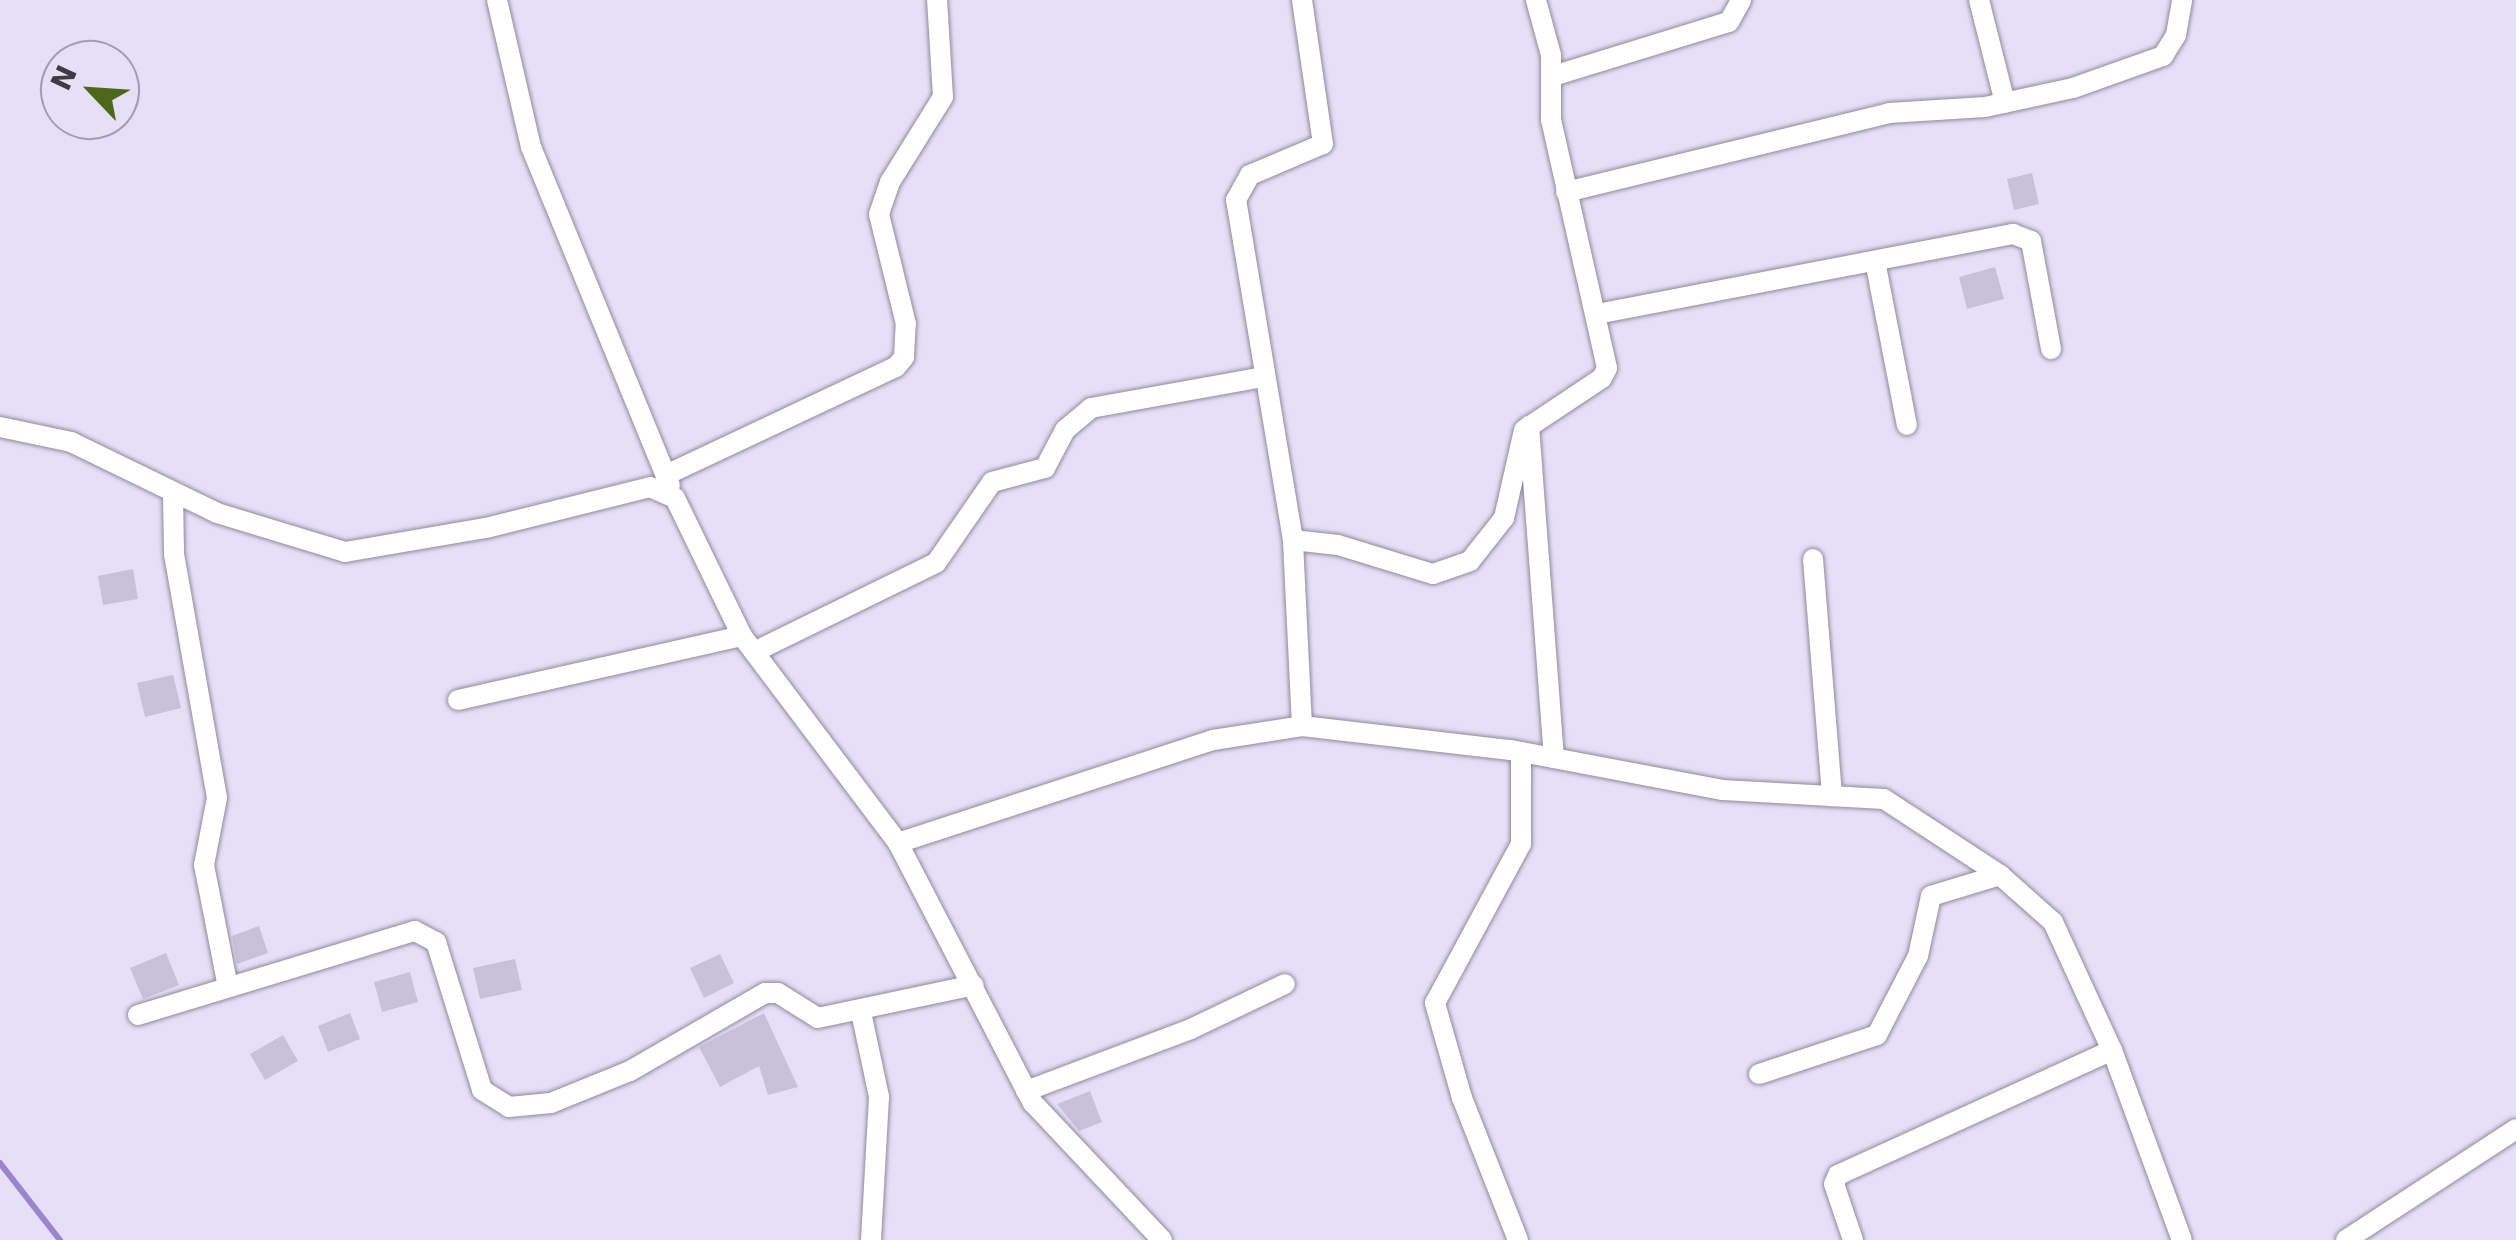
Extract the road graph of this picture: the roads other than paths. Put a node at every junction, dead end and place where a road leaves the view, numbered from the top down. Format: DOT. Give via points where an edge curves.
graph roads {
  1 [pos="497,0"];
  2 [pos="937,0"];
  3 [pos="1302,0"];
  4 [pos="1536,0"];
  5 [pos="1741,0"];
  6 [pos="1979,0"];
  7 [pos="2182,0"];
  8 [pos="1553,76"];
  9 [pos="2006,104"];
  10 [pos="1566,192"];
  11 [pos="1876,260"];
  12 [pos="1597,314"];
  13 [pos="2052,349"];
  14 [pos="1263,377"];
  15 [pos="1907,425"];
  16 [pos="1529,426"];
  17 [pos="0,427"];
  18 [pos="666,476"];
  19 [pos="173,494"];
  20 [pos="675,498"];
  21 [pos="1293,540"];
  22 [pos="1814,559"];
  23 [pos="748,644"];
  24 [pos="458,700"];
  25 [pos="1302,726"];
  26 [pos="1521,752"];
  27 [pos="1554,758"];
  28 [pos="1832,796"];
  29 [pos="898,843"];
  30 [pos="2000,875"];
  31 [pos="1284,984"];
  32 [pos="974,986"];
  33 [pos="228,988"];
  34 [pos="861,1012"];
  35 [pos="138,1015"];
  36 [pos="2112,1050"];
  37 [pos="1760,1074"];
  38 [pos="1026,1091"];
  39 [pos="2516,1129"];
  40 [pos="871,1240"];
  41 [pos="1162,1240"];
  42 [pos="1518,1240"];
  43 [pos="1853,1240"];
  44 [pos="2182,1240"];
  45 [pos="2346,1240"];
  1 -- 18 [label="street" via="531,147"];
  2 -- 18 [label="street" via="943,97 890,182 879,214 906,324 904,357 896,367"];
  3 -- 14 [label="street" via="1323,144 1250,175 1236,200"];
  4 -- 8 [label="street"];
  5 -- 8 [label="street" via="1730,22"];
  6 -- 9 [label="street"];
  7 -- 9 [label="street" via="2176,35 2163,56"];
  8 -- 10 [label="street" via="1551,120"];
  9 -- 10 [label="street" via="1889,113"];
  10 -- 12 [label="street"];
  11 -- 12 [label="street"];
  11 -- 13 [label="street" via="2024,237 2031,241"];
  11 -- 15 [label="street"];
  12 -- 16 [label="street" via="1607,368 1602,378"];
  14 -- 21 [label="street"];
  14 -- 23 [label="street" via="1091,408 1065,430 1044,468 992,482 936,563"];
  16 -- 21 [label="street" via="1518,440 1504,518 1489,543 1449,571 1400,568 1338,545"];
  16 -- 27 [label="street"];
  17 -- 19 [label="street" via="86,448"];
  18 -- 20 [label="street"];
  19 -- 20 [label="street" via="346,552 486,528 650,486"];
  19 -- 33 [label="street" via="174,554 216,798 204,865"];
  20 -- 23 [label="street"];
  21 -- 25 [label="street"];
  22 -- 28 [label="street"];
  23 -- 24 [label="street"];
  23 -- 29 [label="street"];
  25 -- 26 [label="street"];
  25 -- 29 [label="street" via="1213,740"];
  26 -- 27 [label="street"];
  26 -- 42 [label="street" via="1521,844 1435,1003 1462,1098"];
  27 -- 28 [label="street" via="1723,790"];
  28 -- 30 [label="street" via="1898,804"];
  29 -- 32 [label="street"];
  30 -- 36 [label="street" via="2053,922"];
  30 -- 37 [label="street" via="1931,896 1918,956 1876,1035"];
  31 -- 38 [label="street" via="1191,1028"];
  32 -- 34 [label="street"];
  32 -- 38 [label="street"];
  33 -- 34 [label="street" via="415,931 427,934 436,942 482,1090 509,1107 551,1103 630,1071 750,996 778,992 818,1018"];
  33 -- 35 [label="street"];
  34 -- 40 [label="street" via="878,1097"];
  36 -- 43 [label="street" via="1838,1175 1834,1184"];
  36 -- 44 [label="street"];
  38 -- 41 [label="street"];
  39 -- 45 [label="street"];
}
